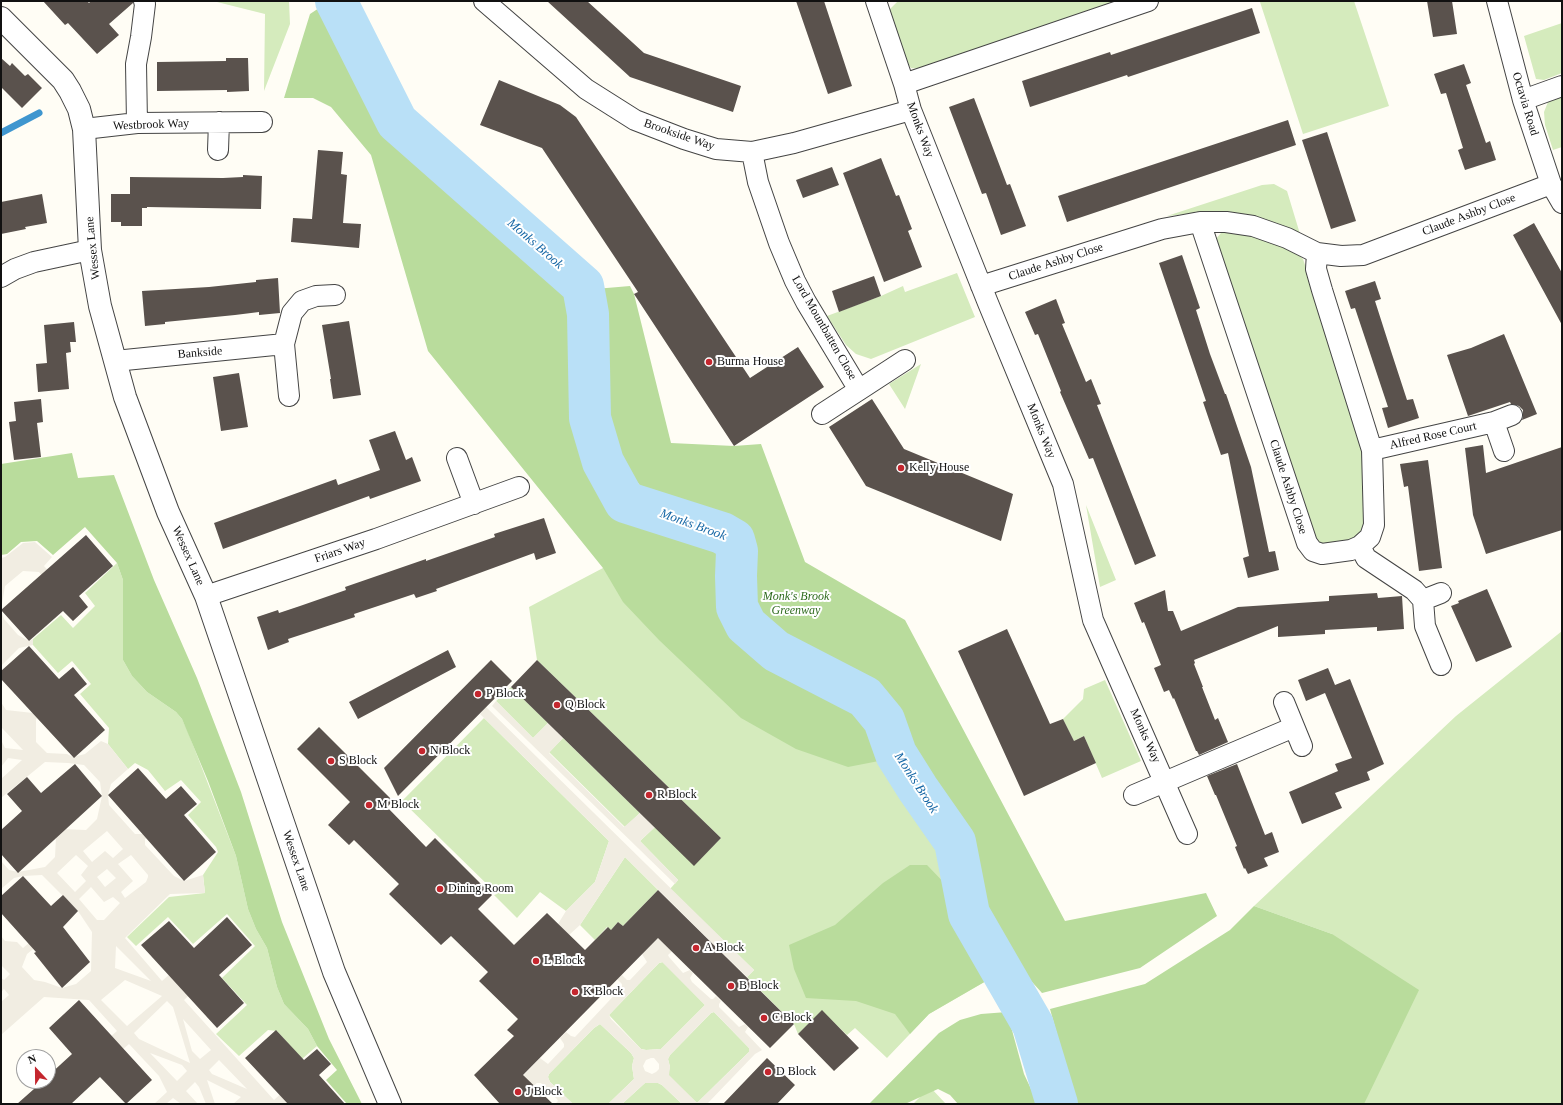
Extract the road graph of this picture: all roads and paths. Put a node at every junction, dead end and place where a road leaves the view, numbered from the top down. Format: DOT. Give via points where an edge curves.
graph roads {
  1 [pos="144,1"];
  2 [pos="484,1"];
  3 [pos="876,1"];
  4 [pos="1148,1"];
  5 [pos="1497,1"];
  6 [pos="1,18"];
  7 [pos="904,84"];
  8 [pos="1562,86"];
  9 [pos="1522,100"];
  10 [pos="911,110"];
  11 [pos="219,122"];
  12 [pos="262,122"];
  13 [pos="137,123"];
  14 [pos="84,129"];
  15 [pos="218,150"];
  16 [pos="752,152"];
  17 [pos="1552,184"];
  18 [pos="1562,203"];
  19 [pos="1200,222"];
  20 [pos="90,250"];
  21 [pos="1317,253"];
  22 [pos="1,277"];
  23 [pos="981,286"];
  24 [pos="335,296"];
  25 [pos="284,344"];
  26 [pos="905,360"];
  27 [pos="115,361"];
  28 [pos="859,390"];
  29 [pos="289,396"];
  30 [pos="822,414"];
  31 [pos="1372,450"];
  32 [pos="1504,450"];
  33 [pos="457,458"];
  34 [pos="519,488"];
  35 [pos="474,504"];
  36 [pos="1360,546"];
  37 [pos="1441,593"];
  38 [pos="206,596"];
  39 [pos="1423,600"];
  40 [pos="1441,665"];
  41 [pos="1284,702"];
  42 [pos="1294,727"];
  43 [pos="1302,746"];
  44 [pos="1164,781"];
  45 [pos="1134,795"];
  46 [pos="1187,834"];
  47 [pos="390,1104"];
  1 -- 13 [label="street" via="146,4 136,64"];
  2 -- 16 [label="street, Brookside Way" via="586,89 635,120 716,149"];
  3 -- 7 [label="street, Monks Way"];
  4 -- 7 [label="street"];
  5 -- 9 [label="street, Octavia Road"];
  6 -- 14 [label="street, Wessex Lane" via="63,80 79,109"];
  7 -- 10 [label="street, Monks Way"];
  8 -- 9 [label="street"];
  9 -- 17 [label="street, Octavia Road"];
  10 -- 16 [label="street, Brookside Way" via="794,143"];
  10 -- 23 [label="street, Monks Way"];
  11 -- 12 [label="street, Westbrook Way"];
  11 -- 13 [label="street, Westbrook Way"];
  11 -- 15 [label="street"];
  13 -- 14 [label="street, Westbrook Way"];
  14 -- 20 [label="street, Wessex Lane"];
  16 -- 28 [label="street, Lord Mountbatten Close" via="758,182 795,281"];
  17 -- 18 [label="street, Octavia Road"];
  17 -- 21 [label="street, Claude Ashby Close" via="1363,255"];
  19 -- 21 [label="street, Claude Ashby Close" via="1253,226"];
  19 -- 23 [label="street, Claude Ashby Close" via="1162,229"];
  19 -- 36 [label="street, Claude Ashby Close" via="1307,543 1313,551 1322,554 1351,550"];
  20 -- 22 [label="street" via="34,262"];
  20 -- 27 [label="street, Wessex Lane" via="100,306"];
  21 -- 31 [label="street" via="1316,269"];
  23 -- 44 [label="street, Monks Way" via="1063,484 1093,620"];
  24 -- 25 [label="street" via="316,296 302,301 292,313"];
  25 -- 27 [label="street, Bankside"];
  25 -- 29 [label="street"];
  26 -- 28 [label="street, Lord Mountbatten Close"];
  27 -- 38 [label="street, Wessex Lane" via="137,431 168,512"];
  28 -- 30 [label="street, Lord Mountbatten Close"];
  31 -- 32 [label="street, Alfred Rose Court" via="1503,418"];
  31 -- 36 [label="street" via="1374,525 1370,537"];
  33 -- 35 [label="street"];
  34 -- 35 [label="street, Friars Way"];
  35 -- 38 [label="street, Friars Way"];
  36 -- 39 [label="street" via="1366,558 1414,590"];
  37 -- 39 [label="street"];
  38 -- 47 [label="street, Wessex Lane" via="334,972"];
  39 -- 40 [label="street" via="1425,626"];
  41 -- 42 [label="street"];
  42 -- 43 [label="street"];
  42 -- 44 [label="street"];
  44 -- 45 [label="street"];
  44 -- 46 [label="street, Monks Way"];
}
